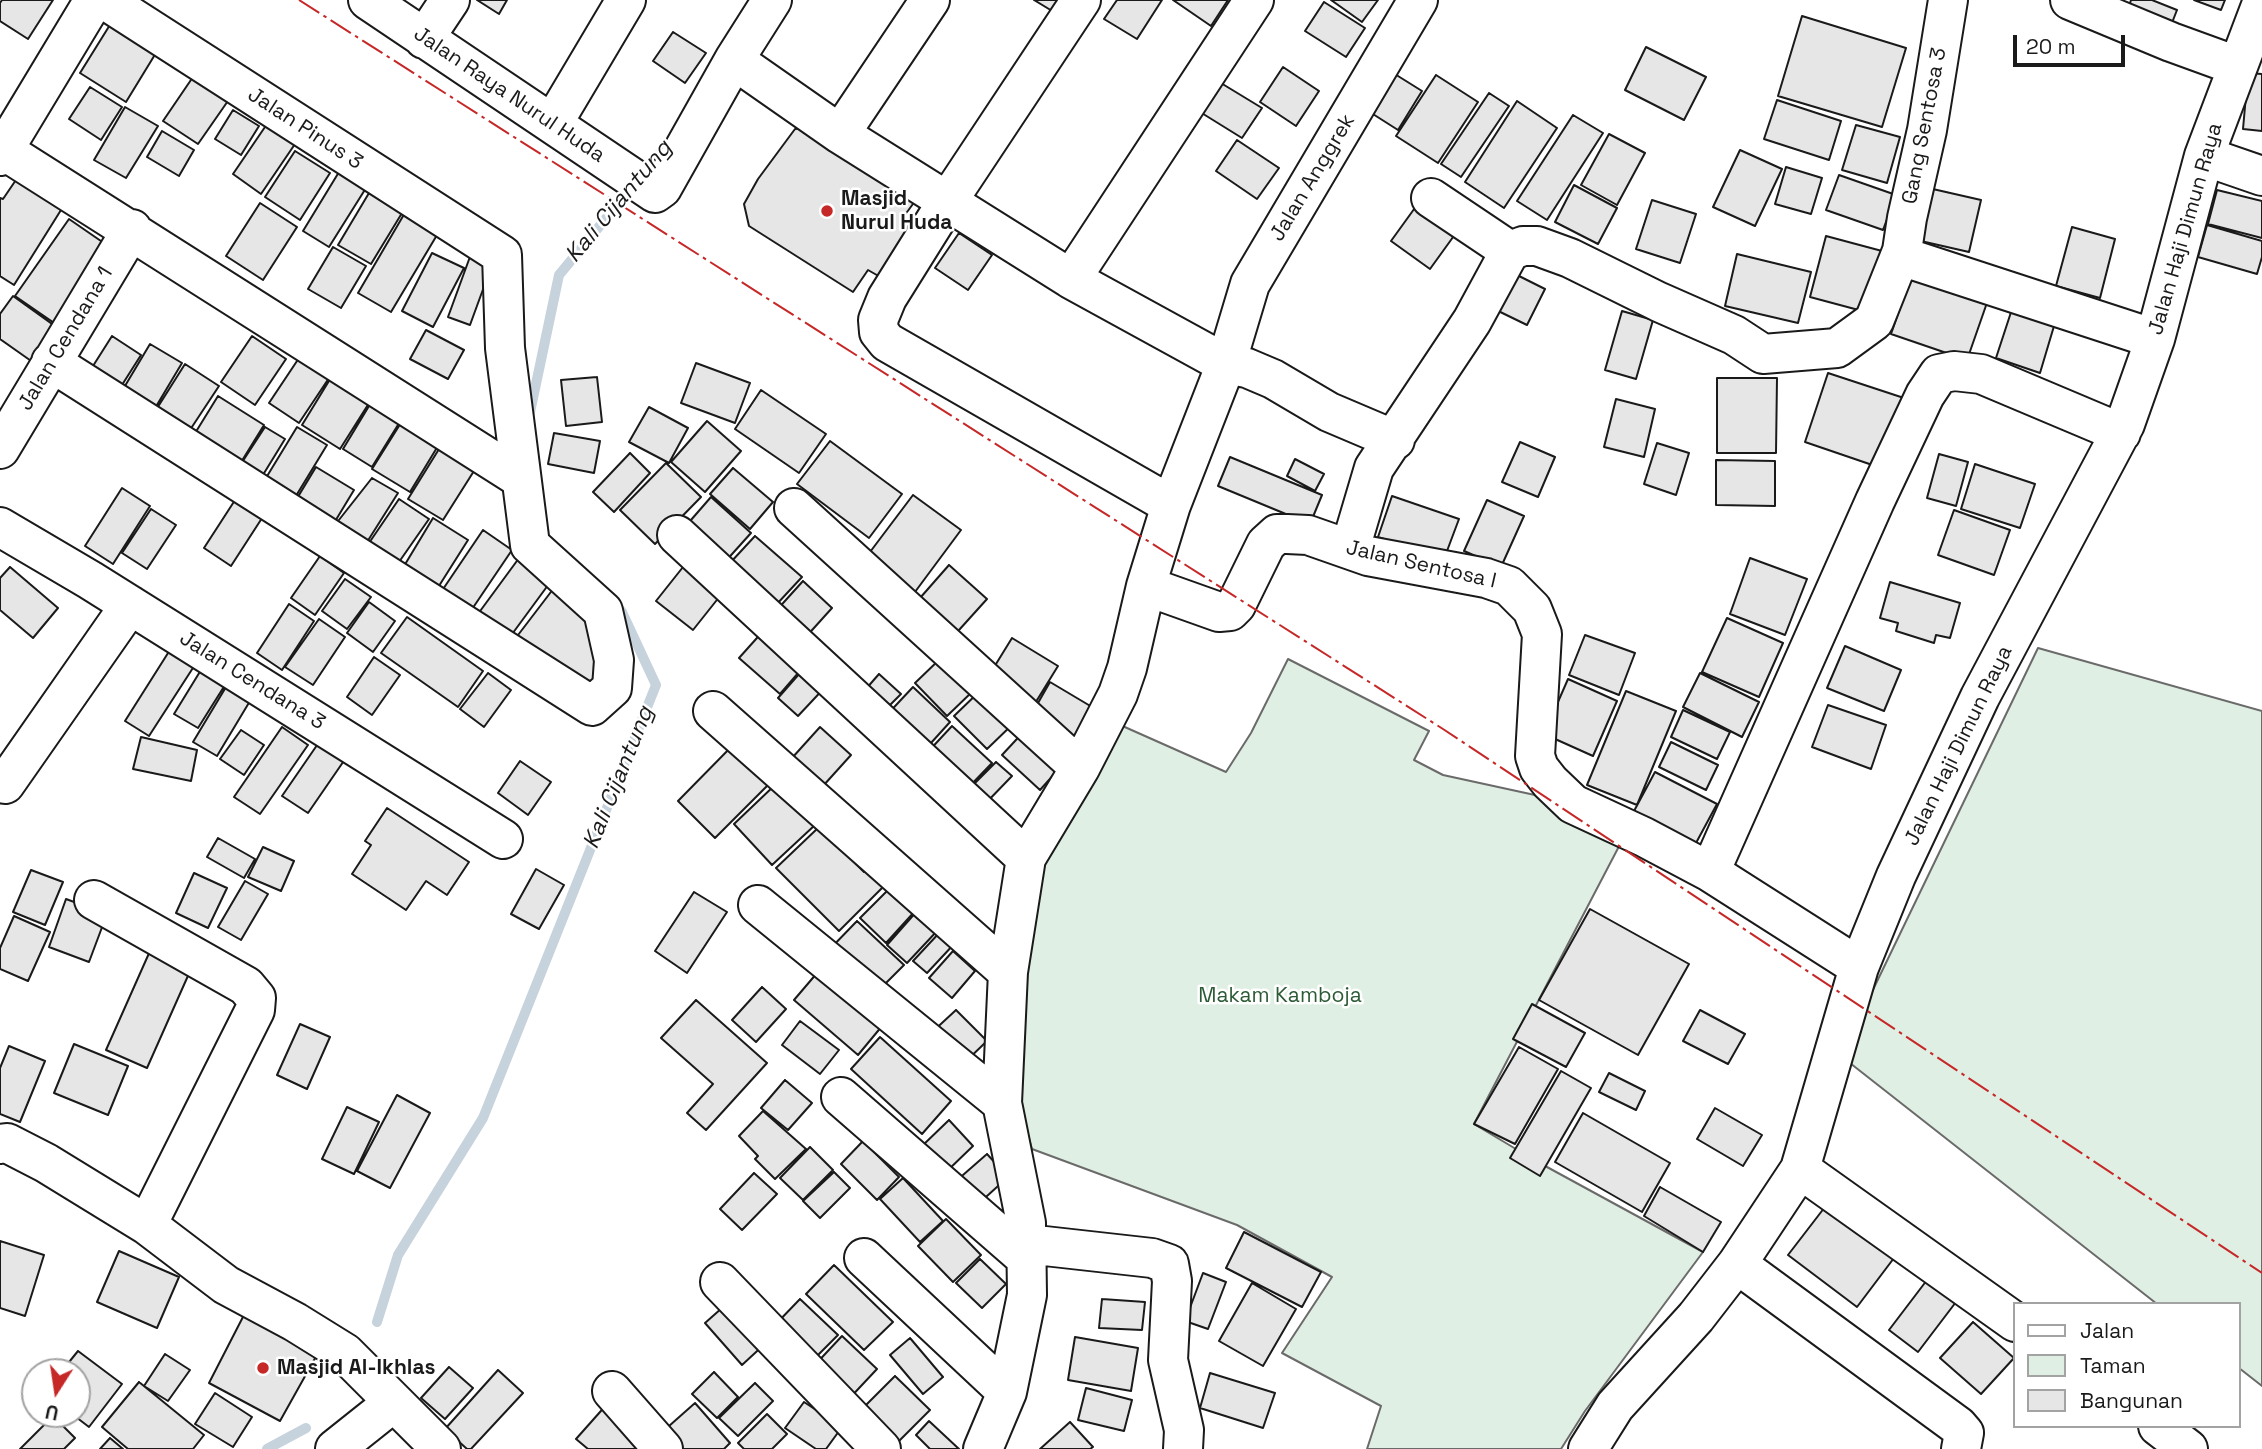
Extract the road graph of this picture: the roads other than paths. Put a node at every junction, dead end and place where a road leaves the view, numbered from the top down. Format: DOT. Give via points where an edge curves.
graph roads {
  1 [pos="94,0"];
  2 [pos="105,0"];
  3 [pos="368,0"];
  4 [pos="450,0"];
  5 [pos="626,0"];
  6 [pos="772,0"];
  7 [pos="930,0"];
  8 [pos="1081,0"];
  9 [pos="1254,0"];
  10 [pos="1418,0"];
  11 [pos="1948,0"];
  12 [pos="2070,0"];
  13 [pos="2262,3"];
  14 [pos="424,39"];
  15 [pos="734,60"];
  16 [pos="2237,66"];
  17 [pos="553,123"];
  18 [pos="840,134"];
  19 [pos="1,151"];
  20 [pos="2204,156"];
  21 [pos="2262,176"];
  22 [pos="1431,198"];
  23 [pos="947,202"];
  24 [pos="132,229"];
  25 [pos="1510,251"];
  26 [pos="1902,251"];
  27 [pos="1071,279"];
  28 [pos="2155,339"];
  29 [pos="51,362"];
  30 [pos="1248,370"];
  31 [pos="2121,433"];
  32 [pos="1395,440"];
  33 [pos="0,449"];
  34 [pos="520,478"];
  35 [pos="1171,505"];
  36 [pos="794,508"];
  37 [pos="0,527"];
  38 [pos="677,535"];
  39 [pos="1350,549"];
  40 [pos="1146,586"];
  41 [pos="130,605"];
  42 [pos="713,711"];
  43 [pos="1080,768"];
  44 [pos="5,784"];
  45 [pos="503,839"];
  46 [pos="1026,858"];
  47 [pos="1710,872"];
  48 [pos="94,900"];
  49 [pos="758,905"];
  50 [pos="1859,967"];
  51 [pos="1008,972"];
  52 [pos="841,1097"];
  53 [pos="1002,1103"];
  54 [pos="0,1144"];
  55 [pos="1800,1169"];
  56 [pos="147,1225"];
  57 [pos="1027,1252"];
  58 [pos="864,1258"];
  59 [pos="1737,1264"];
  60 [pos="720,1282"];
  61 [pos="2014,1321"];
  62 [pos="612,1391"];
  63 [pos="1007,1392"];
  64 [pos="387,1395"];
  65 [pos="2161,1428"];
  66 [pos="335,1449"];
  67 [pos="441,1449"];
  68 [pos="663,1449"];
  69 [pos="881,1449"];
  70 [pos="983,1449"];
  71 [pos="1183,1449"];
  72 [pos="1588,1449"];
  73 [pos="1961,1449"];
  74 [pos="2188,1449"];
  1 -- 19 [label="street"];
  2 -- 34 [label="street, Jalan Pinus 3" via="502,255 505,348"];
  3 -- 14 [label="street, Jalan Raya Nurul Huda"];
  4 -- 14 [label="street"];
  5 -- 17 [label="street"];
  6 -- 15 [label="street"];
  7 -- 18 [label="street"];
  8 -- 23 [label="street"];
  9 -- 27 [label="street"];
  10 -- 30 [label="street, Jalan Anggrek" via="1250,284"];
  11 -- 26 [label="street, Gang Sentosa 3"];
  12 -- 16 [label="street"];
  13 -- 16 [label="street, Jalan Haji Dimun Raya"];
  14 -- 17 [label="street, Jalan Raya Nurul Huda"];
  15 -- 17 [label="street, Jalan Raya Nurul Huda" via="655,193"];
  15 -- 18 [label="street"];
  16 -- 20 [label="street, Jalan Haji Dimun Raya"];
  18 -- 23 [label="street"];
  19 -- 24 [label="street"];
  20 -- 21 [label="street"];
  20 -- 28 [label="street, Jalan Haji Dimun Raya"];
  22 -- 25 [label="street"];
  23 -- 27 [label="street"];
  23 -- 35 [label="street" via="887,298 878,320 879,332 887,342"];
  24 -- 29 [label="street, Jalan Cendana 1"];
  24 -- 34 [label="street"];
  25 -- 26 [label="street, Gang Sentosa 3" via="1537,246 1570,258 1734,335 1763,354 1837,348 1846,342 1874,321"];
  25 -- 32 [label="street" via="1472,321"];
  26 -- 28 [label="street" via="1903,256 1922,263"];
  27 -- 30 [label="street"];
  28 -- 31 [label="street, Jalan Haji Dimun Raya"];
  29 -- 33 [label="street, Jalan Cendana 1"];
  29 -- 34 [label="street" via="592,706 612,688 614,660 603,611 530,545"];
  30 -- 32 [label="street"];
  30 -- 35 [label="street, Jalan Anggrek"];
  31 -- 47 [label="street" via="1981,374 1939,374 1924,395 1880,489"];
  31 -- 50 [label="street, Jalan Haji Dimun Raya" via="1974,709"];
  32 -- 39 [label="street" via="1374,468"];
  35 -- 40 [label="street, Jalan Anggrek"];
  36 -- 43 [label="street"];
  37 -- 41 [label="street, Jalan Cendana 3"];
  38 -- 46 [label="street"];
  39 -- 40 [label="street, Jalan Sentosa I" via="1308,536 1277,534 1266,544 1230,611 1219,612"];
  39 -- 47 [label="street, Jalan Sentosa I" via="1509,586 1532,609 1542,634 1535,756 1539,768 1573,804"];
  40 -- 43 [label="street, Jalan Anggrek" via="1118,694"];
  41 -- 44 [label="street"];
  41 -- 45 [label="street, Jalan Cendana 3"];
  42 -- 51 [label="street"];
  43 -- 46 [label="street, Jalan Anggrek"];
  46 -- 51 [label="street"];
  47 -- 50 [label="street, Jalan Sentosa I"];
  48 -- 56 [label="street" via="246,986 256,998 255,1010"];
  49 -- 53 [label="street"];
  50 -- 55 [label="street, Jalan Haji Dimun Raya"];
  51 -- 53 [label="street"];
  52 -- 57 [label="street"];
  53 -- 57 [label="street" via="1026,1223"];
  54 -- 56 [label="street" via="25,1151"];
  55 -- 59 [label="street, Jalan Haji Dimun Raya"];
  55 -- 61 [label="street"];
  56 -- 64 [label="street" via="226,1284 345,1353"];
  57 -- 63 [label="street" via="1027,1295"];
  57 -- 71 [label="street" via="1152,1258 1169,1264 1168,1360 1184,1430"];
  58 -- 63 [label="street"];
  59 -- 72 [label="street, Jalan Haji Dimun Raya" via="1615,1406"];
  59 -- 73 [label="street" via="1958,1426 1964,1433"];
  60 -- 69 [label="street"];
  62 -- 68 [label="street"];
  63 -- 70 [label="street"];
  64 -- 66 [label="street"];
  64 -- 67 [label="street"];
  65 -- 74 [label="street"];
}
